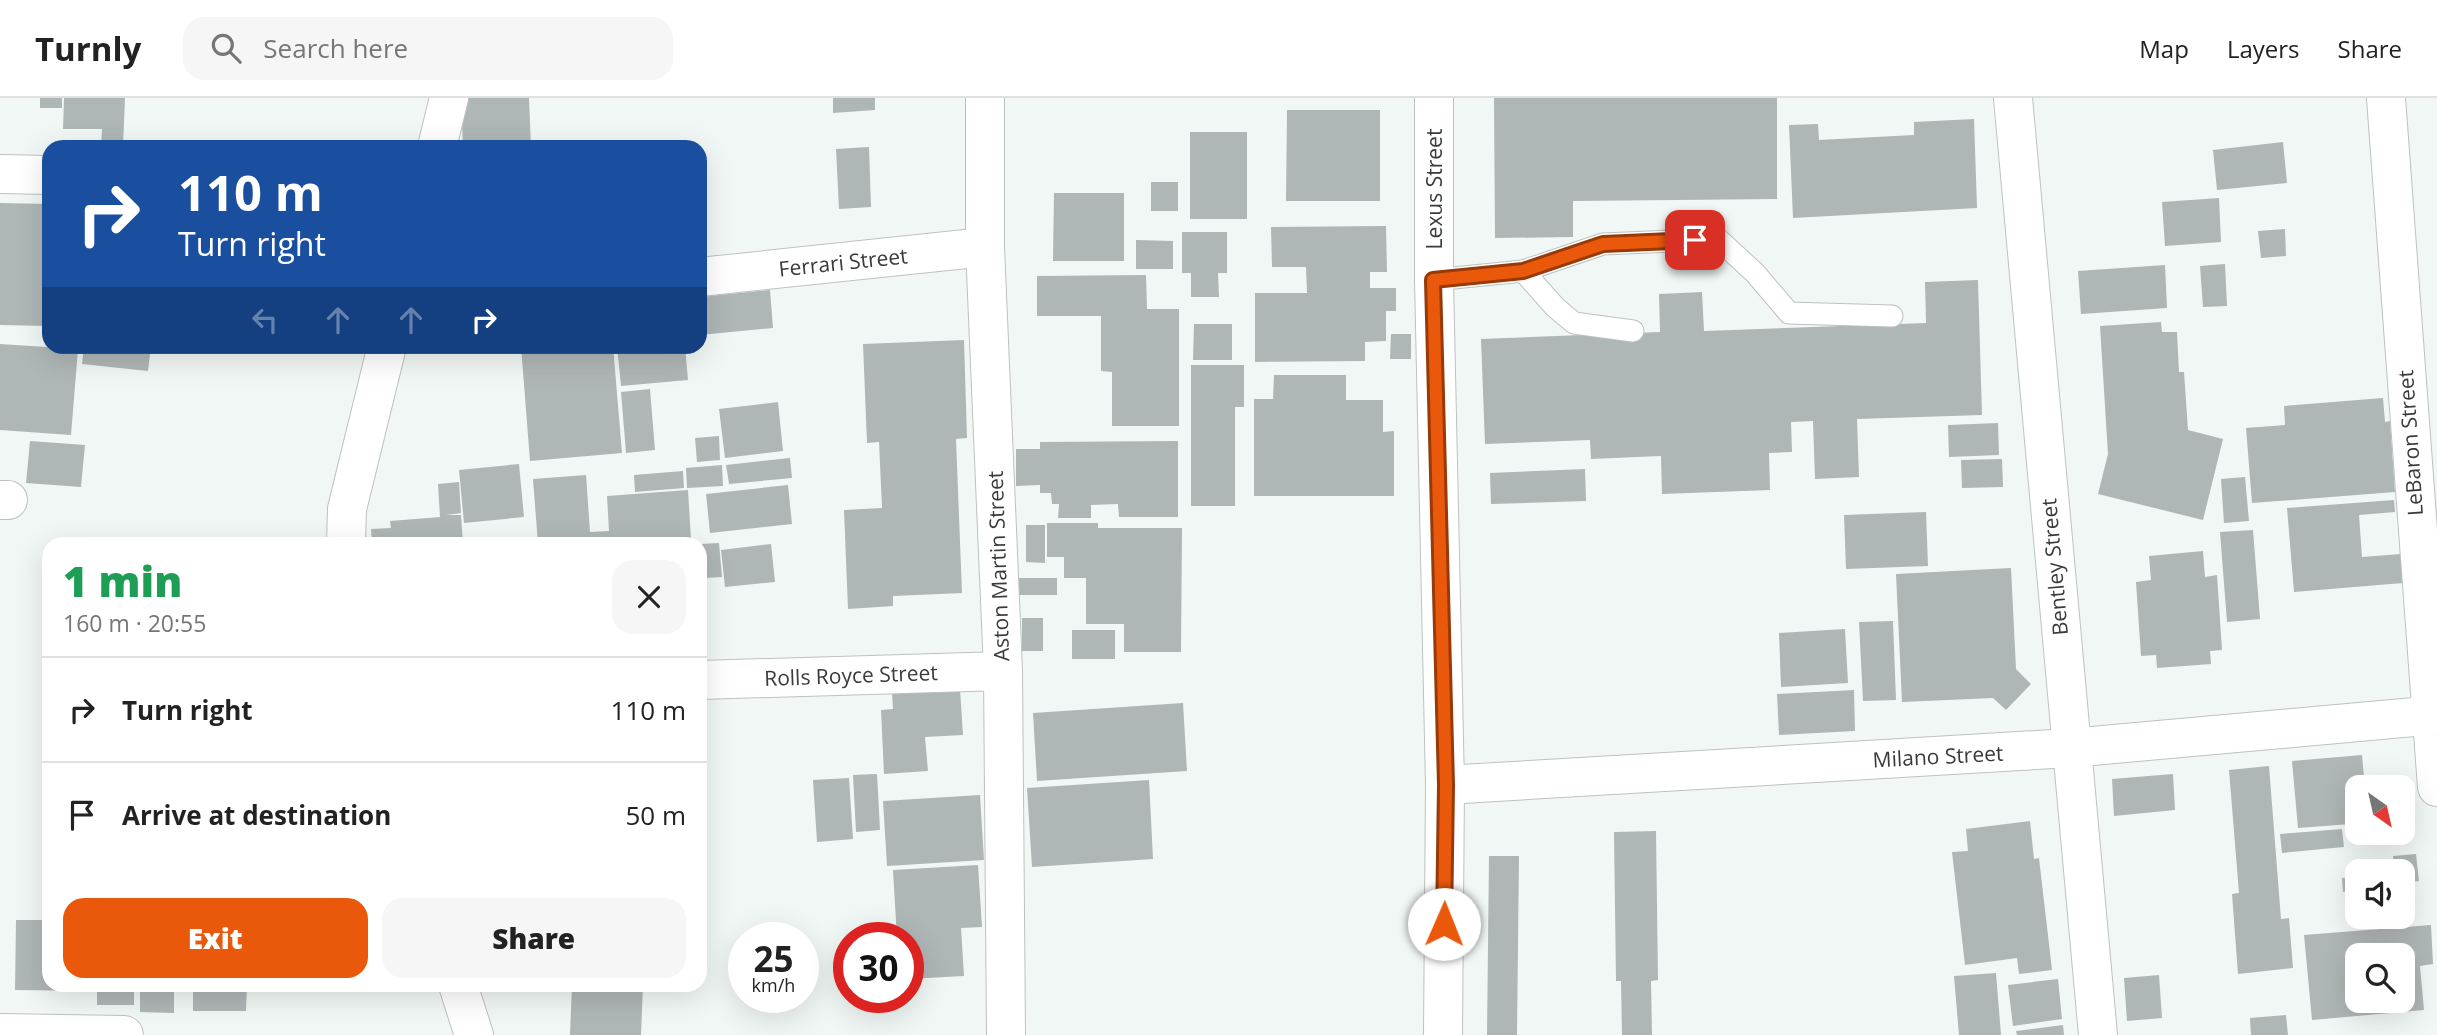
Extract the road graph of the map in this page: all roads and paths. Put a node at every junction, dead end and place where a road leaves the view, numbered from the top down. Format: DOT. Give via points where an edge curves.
graph roads {
  1 [pos="449,98"];
  2 [pos="985,98"];
  3 [pos="1434,98"];
  4 [pos="2013,98"];
  5 [pos="2386,98"];
  6 [pos="439,140"];
  7 [pos="0,174"];
  8 [pos="42,175"];
  9 [pos="985,247"];
  10 [pos="1523,271"];
  11 [pos="707,276"];
  12 [pos="1433,280"];
  13 [pos="1892,316"];
  14 [pos="1633,331"];
  15 [pos="385,354"];
  16 [pos="346,537"];
  17 [pos="1003,671"];
  18 [pos="707,680"];
  19 [pos="2433,716"];
  20 [pos="2070,748"];
  21 [pos="1446,785"];
  22 [pos="2437,788"];
  23 [pos="460,992"];
  24 [pos="0,1032"];
  25 [pos="123,1035"];
  26 [pos="474,1035"];
  27 [pos="1006,1035"];
  28 [pos="1443,1035"];
  29 [pos="2098,1035"];
  1 -- 6 [label="street"];
  2 -- 9 [label="street, Aston Martin Street"];
  3 -- 12 [label="street, Lexus Street"];
  4 -- 20 [label="street, Bentley Street"];
  5 -- 19 [label="street, LeBaron Street"];
  7 -- 8 [label="street"];
  9 -- 11 [label="street, Ferrari Street"];
  9 -- 17 [label="street, Aston Martin Street"];
  10 -- 12 [label="lane"];
  10 -- 13 [label="lane" via="1603,244 1718,239 1789,313"];
  10 -- 14 [label="lane" via="1574,323"];
  12 -- 21 [label="street, Lexus Street"];
  15 -- 16 [label="street" via="347,509"];
  17 -- 18 [label="street, Rolls Royce Street"];
  17 -- 27 [label="street, Aston Martin Street"];
  19 -- 20 [label="street, Milano Street"];
  19 -- 22 [label="street, LeBaron Street"];
  20 -- 21 [label="street, Milano Street"];
  20 -- 29 [label="street, Bentley Street"];
  21 -- 28 [label="street, Lexus Street"];
  23 -- 26 [label="street"];
  24 -- 25 [label="street"];
}
